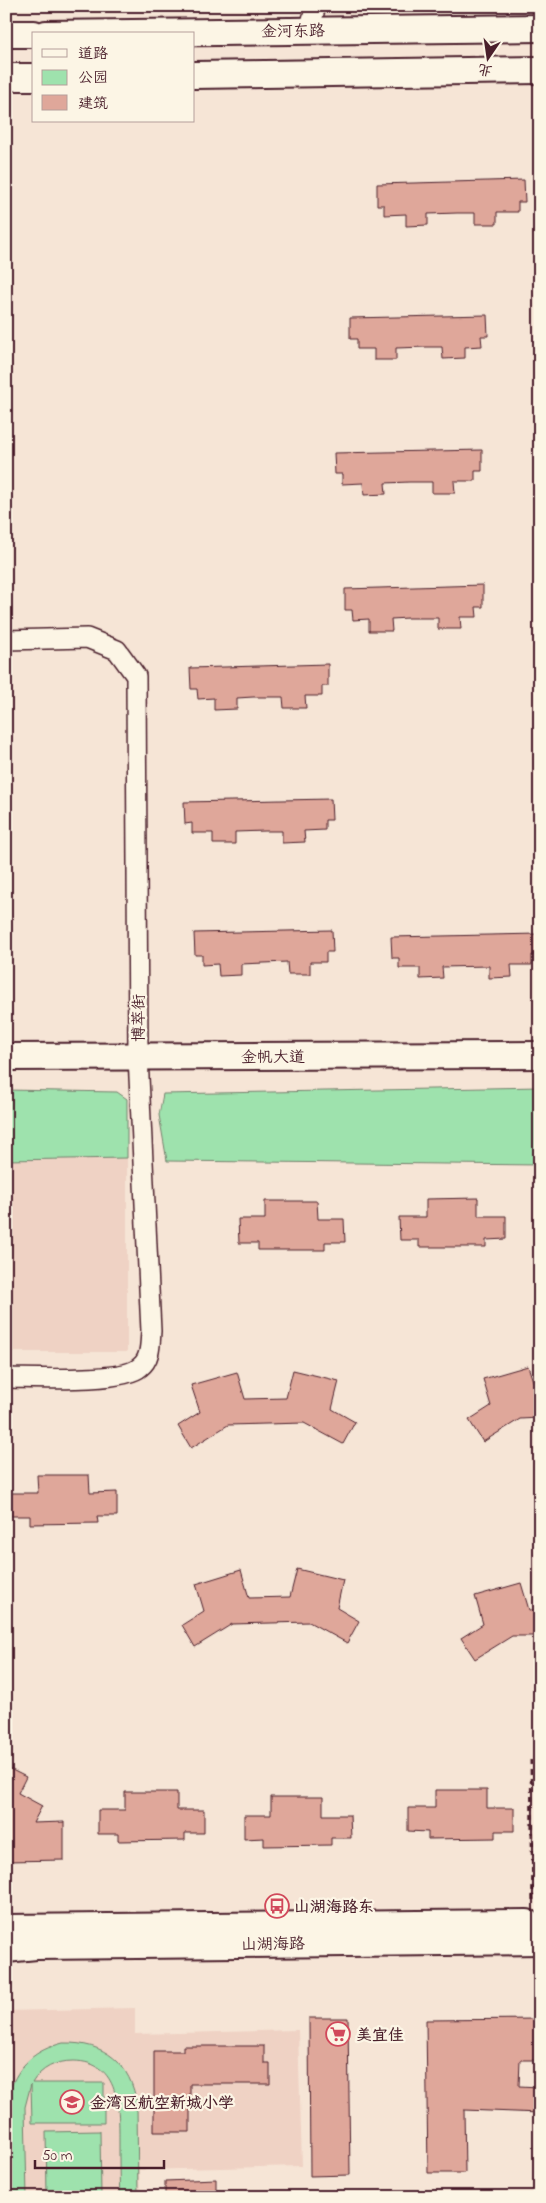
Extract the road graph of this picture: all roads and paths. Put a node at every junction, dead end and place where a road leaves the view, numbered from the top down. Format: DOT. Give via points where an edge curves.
graph roads {
  1 [pos="312,18"];
  2 [pos="540,28"];
  3 [pos="79,32"];
  4 [pos="6,34"];
  5 [pos="32,34"];
  6 [pos="540,70"];
  7 [pos="195,75"];
  8 [pos="6,77"];
  9 [pos="32,77"];
  10 [pos="6,640"];
  11 [pos="540,1055"];
  12 [pos="138,1056"];
  13 [pos="6,1058"];
  14 [pos="6,1378"];
  15 [pos="531,1760"];
  16 [pos="6,1928"];
  17 [pos="538,1928"];
  18 [pos="6,1949"];
  1 -- 2 [label="street, 金河东路"];
  1 -- 3 [label="street, 金河东路"];
  4 -- 5 [label="street"];
  6 -- 7 [label="street"];
  8 -- 9 [label="street"];
  10 -- 12 [label="street, 博萃街" via="87,638 117,650 136,676"];
  11 -- 12 [label="street, 金帆大道"];
  12 -- 13 [label="street, 金帆大道"];
  12 -- 14 [label="street, 博萃街" via="151,1331 149,1354 140,1368 108,1377"];
  15 -- 17 [label="path"];
  16 -- 17 [label="street, 山湖海路"];
  17 -- 18 [label="street, 山湖海路"];
}
